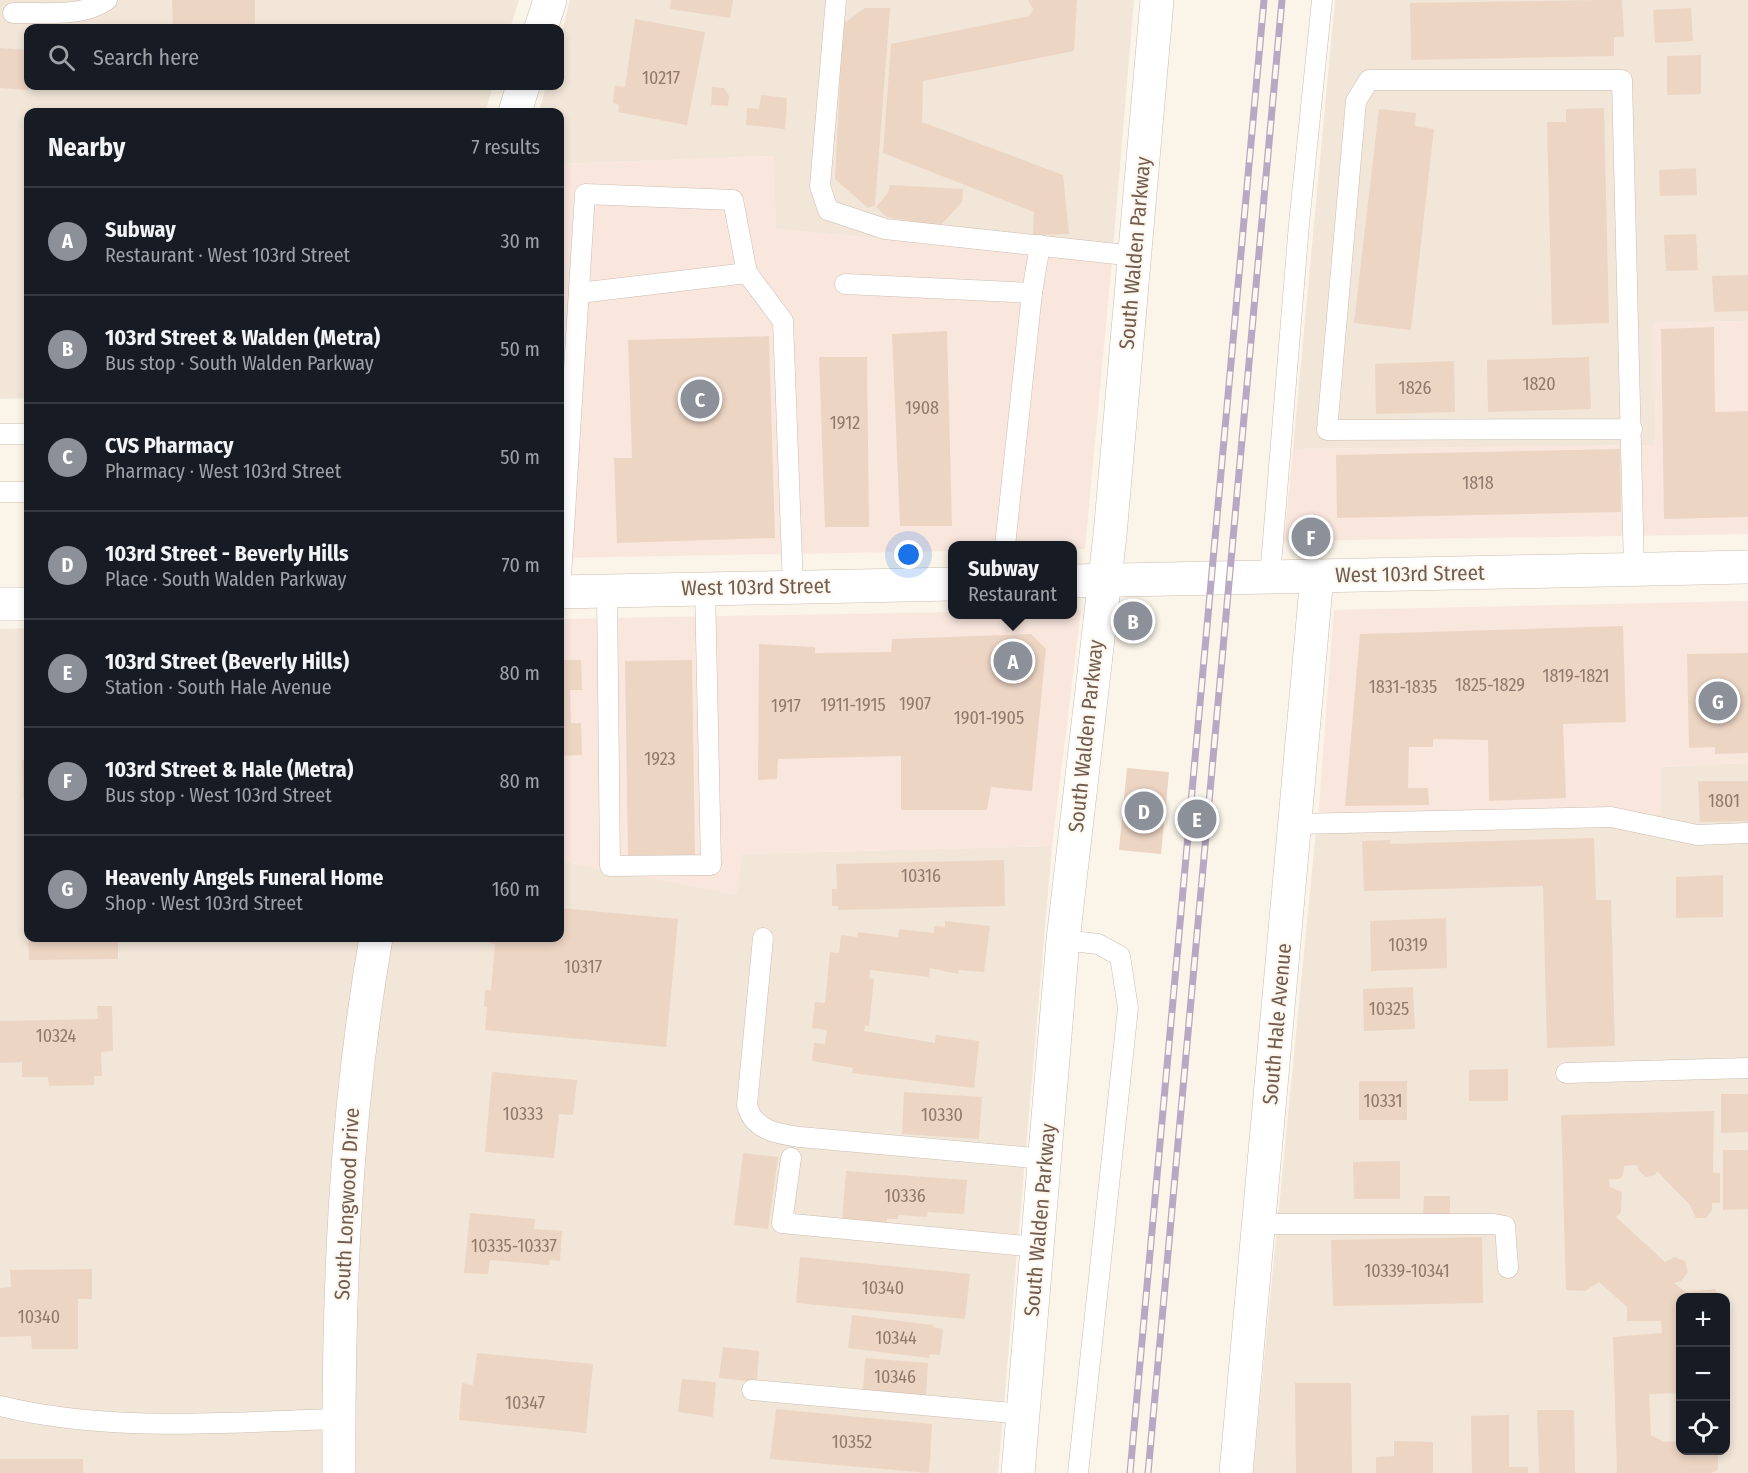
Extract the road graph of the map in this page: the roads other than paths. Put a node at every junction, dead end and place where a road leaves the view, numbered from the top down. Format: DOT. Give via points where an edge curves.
graph roads {
  1 [pos="107,0"];
  2 [pos="550,0"];
  3 [pos="836,0"];
  4 [pos="1158,0"];
  5 [pos="1322,0"];
  6 [pos="13,13"];
  7 [pos="542,24"];
  8 [pos="522,90"];
  9 [pos="516,108"];
  10 [pos="1040,245"];
  11 [pos="1135,255"];
  12 [pos="747,273"];
  13 [pos="845,284"];
  14 [pos="579,293"];
  15 [pos="1032,293"];
  16 [pos="1632,429"];
  17 [pos="0,434"];
  18 [pos="24,434"];
  19 [pos="0,492"];
  20 [pos="24,492"];
  21 [pos="564,529"];
  22 [pos="1006,541"];
  23 [pos="1748,567"];
  24 [pos="1634,570"];
  25 [pos="1317,576"];
  26 [pos="1270,577"];
  27 [pos="1105,580"];
  28 [pos="1077,581"];
  29 [pos="948,584"];
  30 [pos="793,587"];
  31 [pos="705,588"];
  32 [pos="607,591"];
  33 [pos="564,592"];
  34 [pos="0,604"];
  35 [pos="24,604"];
  36 [pos="1295,824"];
  37 [pos="1748,833"];
  38 [pos="763,938"];
  39 [pos="1063,940"];
  40 [pos="375,942"];
  41 [pos="1748,1068"];
  42 [pos="1566,1073"];
  43 [pos="791,1158"];
  44 [pos="1045,1159"];
  45 [pos="1259,1224"];
  46 [pos="1037,1247"];
  47 [pos="1508,1268"];
  48 [pos="753,1390"];
  49 [pos="0,1406"];
  50 [pos="1024,1414"];
  51 [pos="339,1419"];
  52 [pos="339,1473"];
  53 [pos="1018,1473"];
  54 [pos="1078,1473"];
  55 [pos="1236,1473"];
  1 -- 6 [label="lane" via="96,8 73,12"];
  2 -- 7 [label="street"];
  3 -- 10 [label="lane" via="820,186 828,210 885,230"];
  4 -- 11 [label="street, South Walden Parkway"];
  5 -- 26 [label="lane"];
  8 -- 9 [label="street"];
  10 -- 11 [label="lane"];
  10 -- 15 [label="lane"];
  11 -- 27 [label="street, South Walden Parkway"];
  12 -- 14 [label="lane"];
  12 -- 14 [label="lane" via="733,200 585,194"];
  12 -- 30 [label="lane" via="783,321"];
  13 -- 15 [label="lane"];
  14 -- 21 [label="lane"];
  15 -- 22 [label="lane"];
  16 -- 16 [label="lane" via="1327,430 1356,101 1369,80 1622,80"];
  16 -- 24 [label="lane"];
  17 -- 18 [label="lane"];
  19 -- 20 [label="lane"];
  23 -- 24 [label="street, West 103rd Street"];
  24 -- 25 [label="street, West 103rd Street"];
  25 -- 26 [label="street, West 103rd Street"];
  25 -- 36 [label="street, South Hale Avenue"];
  26 -- 27 [label="street, West 103rd Street"];
  27 -- 28 [label="street, West 103rd Street"];
  27 -- 39 [label="street, South Walden Parkway"];
  29 -- 30 [label="street, West 103rd Street"];
  30 -- 31 [label="street, West 103rd Street"];
  31 -- 32 [label="street, West 103rd Street"];
  31 -- 32 [label="lane" via="711,865 610,866"];
  32 -- 33 [label="street, West 103rd Street"];
  34 -- 35 [label="street"];
  36 -- 37 [label="lane" via="1611,817 1697,835"];
  36 -- 45 [label="street, South Hale Avenue"];
  38 -- 44 [label="lane" via="747,1105 757,1124 770,1132 800,1137"];
  39 -- 44 [label="street, South Walden Parkway"];
  39 -- 54 [label="lane" via="1098,944 1120,956 1128,1008"];
  40 -- 51 [label="street, South Longwood Drive" via="348,1140"];
  41 -- 42 [label="lane"];
  43 -- 46 [label="lane" via="782,1223"];
  44 -- 46 [label="street, South Walden Parkway"];
  45 -- 47 [label="lane" via="1494,1224 1505,1226"];
  45 -- 55 [label="street, South Hale Avenue"];
  46 -- 50 [label="street, South Walden Parkway"];
  48 -- 50 [label="lane"];
  49 -- 51 [label="lane" via="45,1417 105,1423"];
  50 -- 53 [label="street, South Walden Parkway"];
  51 -- 52 [label="street, South Longwood Drive"];
}
